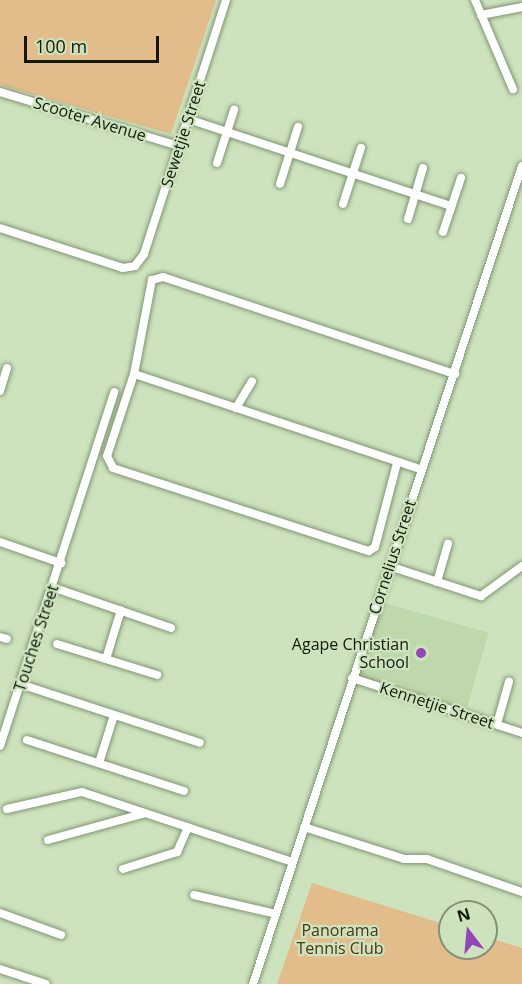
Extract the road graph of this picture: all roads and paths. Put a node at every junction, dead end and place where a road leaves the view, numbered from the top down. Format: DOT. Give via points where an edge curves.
graph roads {
  1 [pos="226,0"];
  2 [pos="475,0"];
  3 [pos="522,7"];
  4 [pos="481,15"];
  5 [pos="513,89"];
  6 [pos="0,92"];
  7 [pos="234,110"];
  8 [pos="188,119"];
  9 [pos="298,128"];
  10 [pos="227,132"];
  11 [pos="179,146"];
  12 [pos="361,148"];
  13 [pos="290,153"];
  14 [pos="218,163"];
  15 [pos="522,166"];
  16 [pos="423,168"];
  17 [pos="353,173"];
  18 [pos="461,178"];
  19 [pos="280,184"];
  20 [pos="415,194"];
  21 [pos="343,204"];
  22 [pos="452,206"];
  23 [pos="408,219"];
  24 [pos="0,228"];
  25 [pos="443,232"];
  26 [pos="7,368"];
  27 [pos="134,374"];
  28 [pos="455,374"];
  29 [pos="252,381"];
  30 [pos="0,391"];
  31 [pos="114,392"];
  32 [pos="236,408"];
  33 [pos="397,463"];
  34 [pos="420,469"];
  35 [pos="0,542"];
  36 [pos="448,544"];
  37 [pos="61,563"];
  38 [pos="389,566"];
  39 [pos="522,566"];
  40 [pos="436,582"];
  41 [pos="52,587"];
  42 [pos="121,610"];
  43 [pos="171,628"];
  44 [pos="57,644"];
  45 [pos="106,659"];
  46 [pos="157,675"];
  47 [pos="352,678"];
  48 [pos="509,682"];
  49 [pos="20,684"];
  50 [pos="114,715"];
  51 [pos="497,724"];
  52 [pos="522,733"];
  53 [pos="27,740"];
  54 [pos="200,743"];
  55 [pos="0,747"];
  56 [pos="99,763"];
  57 [pos="184,791"];
  58 [pos="7,809"];
  59 [pos="143,814"];
  60 [pos="188,827"];
  61 [pos="304,827"];
  62 [pos="48,840"];
  63 [pos="292,862"];
  64 [pos="123,868"];
  65 [pos="522,892"];
  66 [pos="194,895"];
  67 [pos="0,913"];
  68 [pos="276,914"];
  69 [pos="61,935"];
  70 [pos="0,969"];
  71 [pos="46,984"];
  72 [pos="253,984"];
  1 -- 8 [label="street, Sewetjie Street"];
  2 -- 4 [label="street"];
  3 -- 4 [label="street"];
  4 -- 5 [label="street"];
  6 -- 11 [label="street, Scooter Avenue"];
  7 -- 10 [label="street"];
  8 -- 10 [label="street"];
  8 -- 11 [label="street, Sewetjie Street"];
  9 -- 13 [label="street"];
  10 -- 13 [label="street"];
  10 -- 14 [label="street"];
  11 -- 24 [label="street, Sewetjie Street" via="144,254 135,266 123,268"];
  12 -- 17 [label="street"];
  13 -- 17 [label="street"];
  13 -- 19 [label="street"];
  15 -- 28 [label="street, Cornelius Street"];
  16 -- 20 [label="street"];
  17 -- 20 [label="street"];
  17 -- 21 [label="street"];
  18 -- 22 [label="street"];
  20 -- 22 [label="street"];
  20 -- 23 [label="street"];
  22 -- 25 [label="street"];
  26 -- 30 [label="street"];
  27 -- 28 [label="street" via="152,279 157,276"];
  27 -- 32 [label="street"];
  27 -- 33 [label="street" via="107,456 113,468 369,551 375,547"];
  28 -- 34 [label="street, Cornelius Street"];
  29 -- 32 [label="street"];
  31 -- 37 [label="street"];
  32 -- 33 [label="street"];
  33 -- 34 [label="street"];
  34 -- 38 [label="street, Cornelius Street"];
  35 -- 37 [label="street"];
  36 -- 40 [label="street"];
  37 -- 41 [label="street, Touches Street"];
  38 -- 40 [label="street"];
  38 -- 47 [label="street, Cornelius Street"];
  39 -- 40 [label="street" via="481,596"];
  41 -- 42 [label="street"];
  41 -- 49 [label="street, Touches Street"];
  42 -- 43 [label="street"];
  42 -- 45 [label="street"];
  44 -- 45 [label="street"];
  45 -- 46 [label="street"];
  47 -- 51 [label="street, Kennetjie Street"];
  47 -- 61 [label="street, Cornelius Street"];
  48 -- 51 [label="street"];
  49 -- 50 [label="street"];
  49 -- 55 [label="street, Touches Street"];
  50 -- 54 [label="street"];
  50 -- 56 [label="street"];
  51 -- 52 [label="street, Kennetjie Street"];
  53 -- 56 [label="street"];
  56 -- 57 [label="street"];
  58 -- 59 [label="street" via="76,791"];
  59 -- 60 [label="street"];
  59 -- 62 [label="street"];
  60 -- 63 [label="street"];
  60 -- 64 [label="street" via="177,852"];
  61 -- 63 [label="street, Cornelius Street"];
  61 -- 65 [label="street" via="404,858 427,859"];
  63 -- 68 [label="street, Cornelius Street"];
  66 -- 68 [label="street"];
  67 -- 69 [label="street"];
  68 -- 72 [label="street, Cornelius Street"];
  70 -- 71 [label="street"];
}
